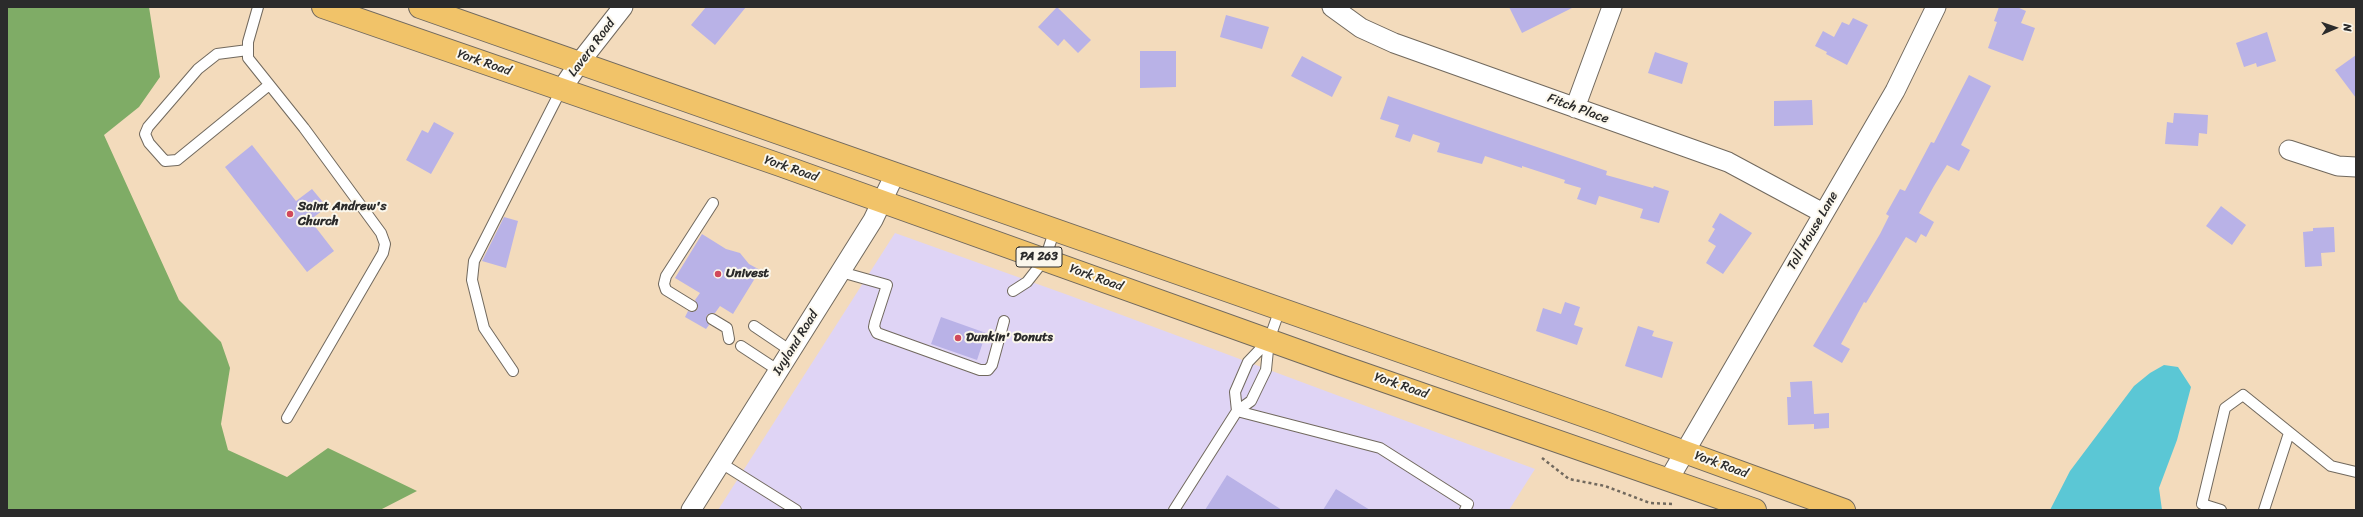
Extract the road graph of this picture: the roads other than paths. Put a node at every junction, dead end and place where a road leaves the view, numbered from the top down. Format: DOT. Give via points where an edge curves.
graph roads {
  1 [pos="258,7"];
  2 [pos="323,7"];
  3 [pos="420,7"];
  4 [pos="624,7"];
  5 [pos="1332,7"];
  6 [pos="1612,7"];
  7 [pos="1936,7"];
  8 [pos="248,50"];
  9 [pos="580,62"];
  10 [pos="270,85"];
  11 [pos="561,90"];
  12 [pos="1576,108"];
  13 [pos="2289,150"];
  14 [pos="2356,167"];
  15 [pos="895,174"];
  16 [pos="882,201"];
  17 [pos="713,203"];
  18 [pos="1823,213"];
  19 [pos="1055,229"];
  20 [pos="1045,259"];
  21 [pos="841,272"];
  22 [pos="1013,291"];
  23 [pos="692,306"];
  24 [pos="1280,309"];
  25 [pos="712,319"];
  26 [pos="1004,321"];
  27 [pos="754,326"];
  28 [pos="729,339"];
  29 [pos="1268,340"];
  30 [pos="741,346"];
  31 [pos="791,351"];
  32 [pos="513,371"];
  33 [pos="779,371"];
  34 [pos="1238,411"];
  35 [pos="287,418"];
  36 [pos="2288,434"];
  37 [pos="1685,452"];
  38 [pos="721,463"];
  39 [pos="2356,472"];
  40 [pos="1669,479"];
  41 [pos="1817,506"];
  42 [pos="692,510"];
  43 [pos="796,510"];
  44 [pos="1174,510"];
  45 [pos="1465,510"];
  46 [pos="1755,510"];
  47 [pos="1844,510"];
  48 [pos="2221,510"];
  49 [pos="2264,510"];
  1 -- 8 [label="lane"];
  2 -- 11 [label="highway, York Road / PA 263"];
  3 -- 9 [label="highway, York Road / PA 263"];
  4 -- 9 [label="street, Lavera Road"];
  5 -- 12 [label="street, Fitch Place" via="1361,28 1394,44"];
  6 -- 12 [label="street"];
  7 -- 18 [label="street, Toll House Lane" via="1895,91"];
  8 -- 10 [label="lane" via="248,58"];
  8 -- 10 [label="lane" via="217,54 198,69 148,127 145,134 149,143 165,161 178,160"];
  9 -- 11 [label="street, Lavera Road"];
  9 -- 15 [label="highway, York Road / PA 263"];
  10 -- 35 [label="lane" via="376,227 385,244 384,253"];
  11 -- 16 [label="highway, York Road / PA 263"];
  11 -- 32 [label="lane" via="474,261 472,280 484,328"];
  12 -- 18 [label="street, Fitch Place" via="1728,162"];
  13 -- 14 [label="street" via="2338,166"];
  15 -- 16 [label="street, Ivyland Road"];
  15 -- 19 [label="highway, York Road / PA 263"];
  16 -- 20 [label="highway, York Road / PA 263"];
  16 -- 21 [label="street, Ivyland Road"];
  17 -- 23 [label="lane" via="666,276 664,284 666,290"];
  18 -- 37 [label="street, Toll House Lane"];
  19 -- 20 [label="lane"];
  19 -- 24 [label="highway, York Road / PA 263"];
  20 -- 22 [label="lane" via="1027,282"];
  20 -- 29 [label="highway, York Road / PA 263"];
  21 -- 26 [label="lane" via="887,285 875,322 877,333 980,370 988,370 992,365"];
  21 -- 31 [label="street, Ivyland Road"];
  24 -- 29 [label="lane"];
  24 -- 37 [label="highway, York Road / PA 263"];
  25 -- 28 [label="lane" via="727,328"];
  27 -- 31 [label="lane"];
  29 -- 34 [label="lane" via="1266,370 1251,401"];
  29 -- 34 [label="lane" via="1248,362 1235,392"];
  29 -- 40 [label="highway, York Road / PA 263"];
  30 -- 33 [label="lane"];
  31 -- 33 [label="street, Ivyland Road"];
  33 -- 38 [label="street, Ivyland Road"];
  34 -- 44 [label="lane"];
  34 -- 45 [label="lane" via="1380,448 1468,504"];
  36 -- 39 [label="lane" via="2331,466"];
  36 -- 48 [label="lane" via="2243,395 2225,408 2202,504"];
  36 -- 49 [label="lane"];
  37 -- 40 [label="street, Toll House Lane"];
  37 -- 41 [label="highway, York Road / PA 263"];
  38 -- 42 [label="street, Ivyland Road"];
  38 -- 43 [label="lane"];
  40 -- 46 [label="highway, York Road / PA 263"];
  41 -- 47 [label="highway, York Road / PA 263"];
}
